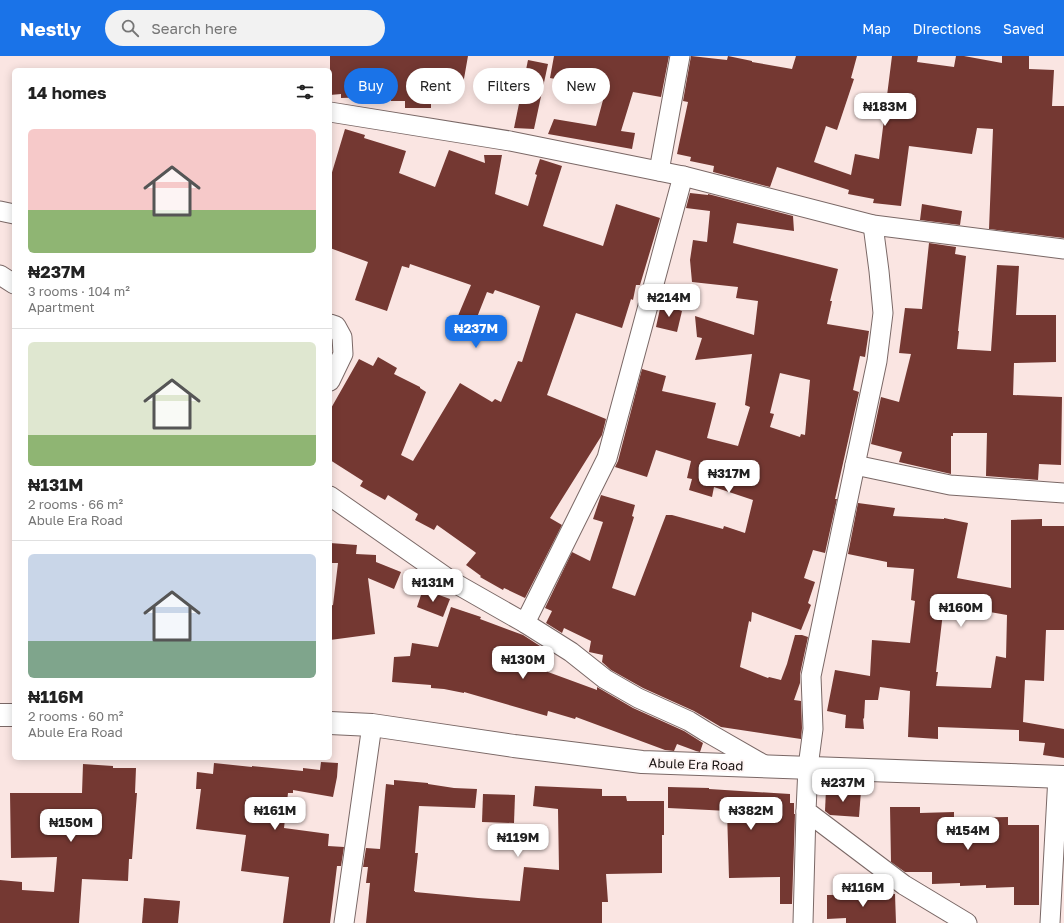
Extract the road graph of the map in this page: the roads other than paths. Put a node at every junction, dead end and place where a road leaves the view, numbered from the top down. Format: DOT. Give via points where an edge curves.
graph roads {
  1 [pos="680,56"];
  2 [pos="332,112"];
  3 [pos="659,171"];
  4 [pos="683,176"];
  5 [pos="0,211"];
  6 [pos="12,214"];
  7 [pos="873,225"];
  8 [pos="1064,249"];
  9 [pos="0,275"];
  10 [pos="12,283"];
  11 [pos="332,325"];
  12 [pos="332,376"];
  13 [pos="855,465"];
  14 [pos="1064,493"];
  15 [pos="332,497"];
  16 [pos="525,623"];
  17 [pos="0,714"];
  18 [pos="12,715"];
  19 [pos="332,723"];
  20 [pos="372,725"];
  21 [pos="766,766"];
  22 [pos="808,767"];
  23 [pos="1061,776"];
  24 [pos="806,811"];
  25 [pos="344,923"];
  26 [pos="803,923"];
  27 [pos="967,923"];
  28 [pos="1050,923"];
  1 -- 3 [label="street"];
  2 -- 3 [label="street" via="510,141"];
  3 -- 4 [label="street"];
  4 -- 7 [label="street"];
  4 -- 16 [label="street" via="607,458"];
  5 -- 6 [label="street"];
  7 -- 8 [label="street"];
  7 -- 13 [label="street" via="880,271 882,313 877,361"];
  9 -- 10 [label="street"];
  11 -- 12 [label="street" via="336,326 342,337 343,354"];
  13 -- 14 [label="street" via="950,485"];
  13 -- 22 [label="street" via="812,676 813,729"];
  15 -- 16 [label="street" via="453,582"];
  16 -- 21 [label="street" via="571,652 620,688 689,721"];
  17 -- 18 [label="street"];
  19 -- 20 [label="street, Abule Era Road"];
  20 -- 21 [label="street, Abule Era Road" via="642,762"];
  20 -- 25 [label="street"];
  21 -- 22 [label="street, Abule Era Road"];
  22 -- 23 [label="street, Abule Era Road"];
  22 -- 24 [label="street"];
  23 -- 28 [label="street"];
  24 -- 26 [label="street"];
  24 -- 27 [label="street" via="904,884"];
}
